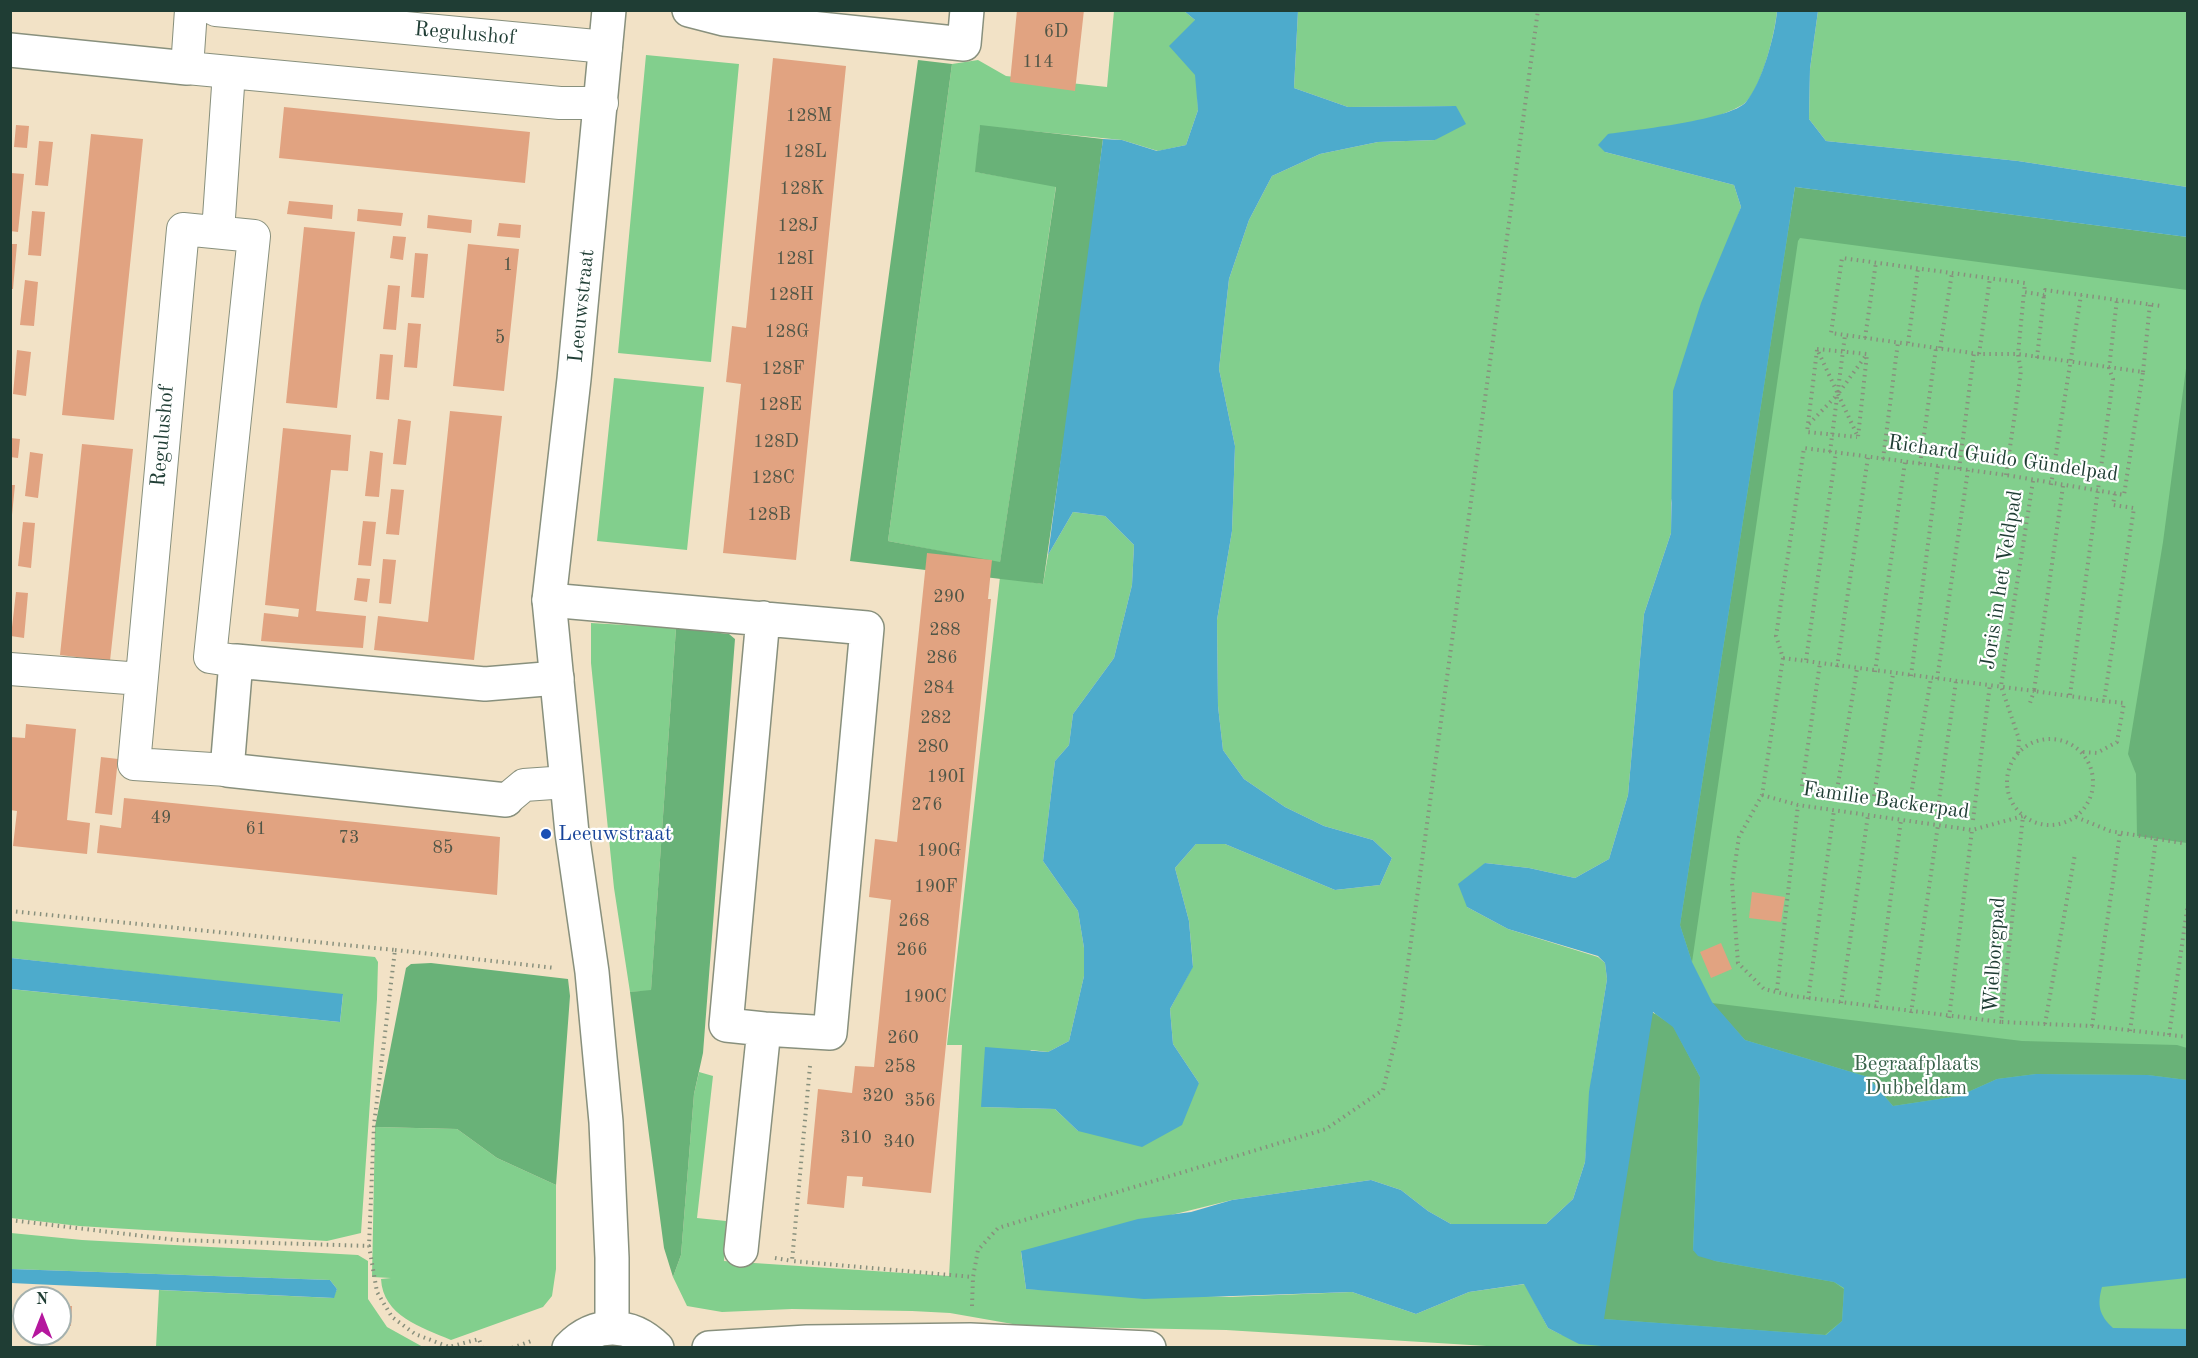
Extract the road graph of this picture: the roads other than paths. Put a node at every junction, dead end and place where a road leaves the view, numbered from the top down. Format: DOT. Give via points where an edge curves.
graph roads {
  1 [pos="191,10"];
  2 [pos="216,10"];
  3 [pos="609,10"];
  4 [pos="689,10"];
  5 [pos="968,10"];
  6 [pos="861,23"];
  7 [pos="606,47"];
  8 [pos="10,50"];
  9 [pos="188,68"];
  10 [pos="228,72"];
  11 [pos="602,103"];
  12 [pos="218,232"];
  13 [pos="549,600"];
  14 [pos="763,618"];
  15 [pos="236,661"];
  16 [pos="10,669"];
  17 [pos="557,678"];
  18 [pos="141,679"];
  19 [pos="227,770"];
  20 [pos="567,782"];
  21 [pos="506,800"];
  22 [pos="764,1029"];
  23 [pos="741,1250"];
  24 [pos="612,1327"];
  25 [pos="808,1345"];
  26 [pos="569,1347"];
  27 [pos="657,1347"];
  28 [pos="709,1347"];
  29 [pos="1149,1347"];
  1 -- 9 [label="street"];
  2 -- 7 [label="street, Regulushof"];
  3 -- 7 [label="street, Leeuwstraat"];
  4 -- 6 [label="street" via="724,20"];
  5 -- 6 [label="street" via="964,44"];
  7 -- 11 [label="street, Leeuwstraat"];
  8 -- 9 [label="street"];
  9 -- 10 [label="street"];
  10 -- 11 [label="street" via="560,103"];
  10 -- 12 [label="street"];
  11 -- 13 [label="street, Leeuwstraat"];
  12 -- 15 [label="street, Regulushof" via="254,236 210,657"];
  12 -- 18 [label="street, Regulushof" via="183,229"];
  13 -- 14 [label="street"];
  13 -- 17 [label="street, Leeuwstraat"];
  14 -- 22 [label="street" via="726,1024"];
  14 -- 22 [label="street" via="867,628 830,1033"];
  15 -- 17 [label="street" via="485,684"];
  15 -- 19 [label="street"];
  16 -- 18 [label="street"];
  17 -- 20 [label="street, Leeuwstraat"];
  18 -- 19 [label="street, Regulushof" via="134,764"];
  19 -- 21 [label="street"];
  20 -- 21 [label="street" via="524,785"];
  20 -- 24 [label="street, Leeuwstraat" via="592,972 606,1122"];
  22 -- 23 [label="street"];
  24 -- 26 [label="street" via="589,1333"];
  24 -- 27 [label="street" via="637,1332"];
  25 -- 28 [label="street"];
  25 -- 29 [label="street" via="970,1340"];
}
